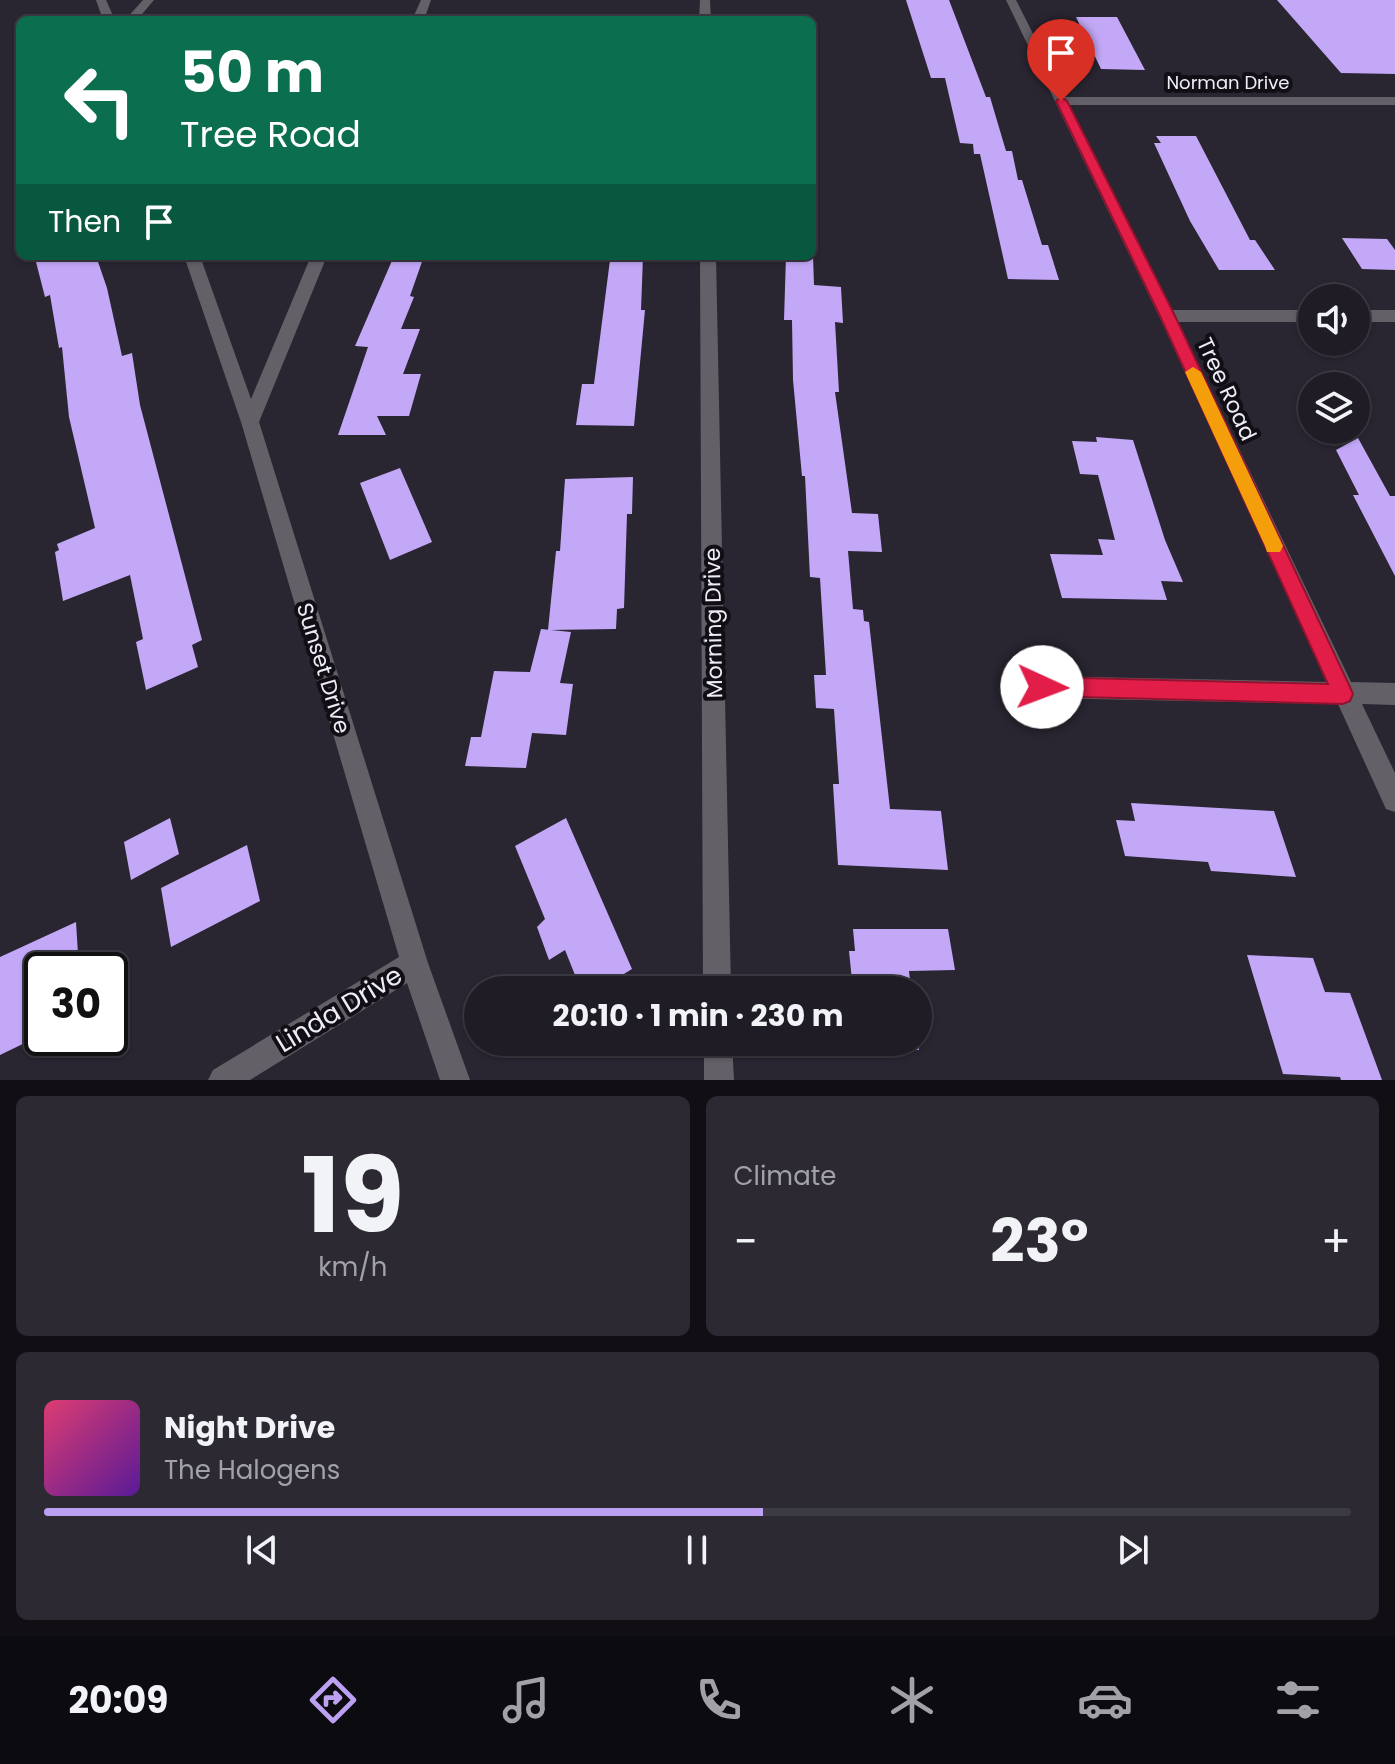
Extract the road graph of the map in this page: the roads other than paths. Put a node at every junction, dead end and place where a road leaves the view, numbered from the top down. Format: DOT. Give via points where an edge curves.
graph roads {
  1 [pos="149,0"];
  2 [pos="1011,0"];
  3 [pos="135,16"];
  4 [pos="1061,101"];
  5 [pos="1395,101"];
  6 [pos="193,260"];
  7 [pos="317,260"];
  8 [pos="708,260"];
  9 [pos="1167,316"];
  10 [pos="1298,316"];
  11 [pos="1370,316"];
  12 [pos="1395,316"];
  13 [pos="250,422"];
  14 [pos="1042,687"];
  15 [pos="1343,694"];
  16 [pos="1395,694"];
  17 [pos="1395,800"];
  18 [pos="414,963"];
  19 [pos="717,976"];
  20 [pos="718,1056"];
  21 [pos="223,1080"];
  22 [pos="455,1080"];
  23 [pos="719,1080"];
  1 -- 3 [label="street"];
  2 -- 4 [label="street, Tree Road"];
  4 -- 5 [label="street, Norman Drive"];
  4 -- 9 [label="street, Tree Road"];
  6 -- 13 [label="street, Sunset Drive"];
  7 -- 13 [label="street"];
  8 -- 19 [label="street, Morning Drive"];
  9 -- 10 [label="street"];
  9 -- 15 [label="street, Tree Road"];
  11 -- 12 [label="street"];
  13 -- 18 [label="street, Sunset Drive"];
  14 -- 15 [label="street"];
  15 -- 16 [label="street"];
  15 -- 17 [label="street, Tree Road"];
  18 -- 21 [label="street, Linda Drive"];
  18 -- 22 [label="street, Sunset Drive"];
  20 -- 23 [label="street"];
}
